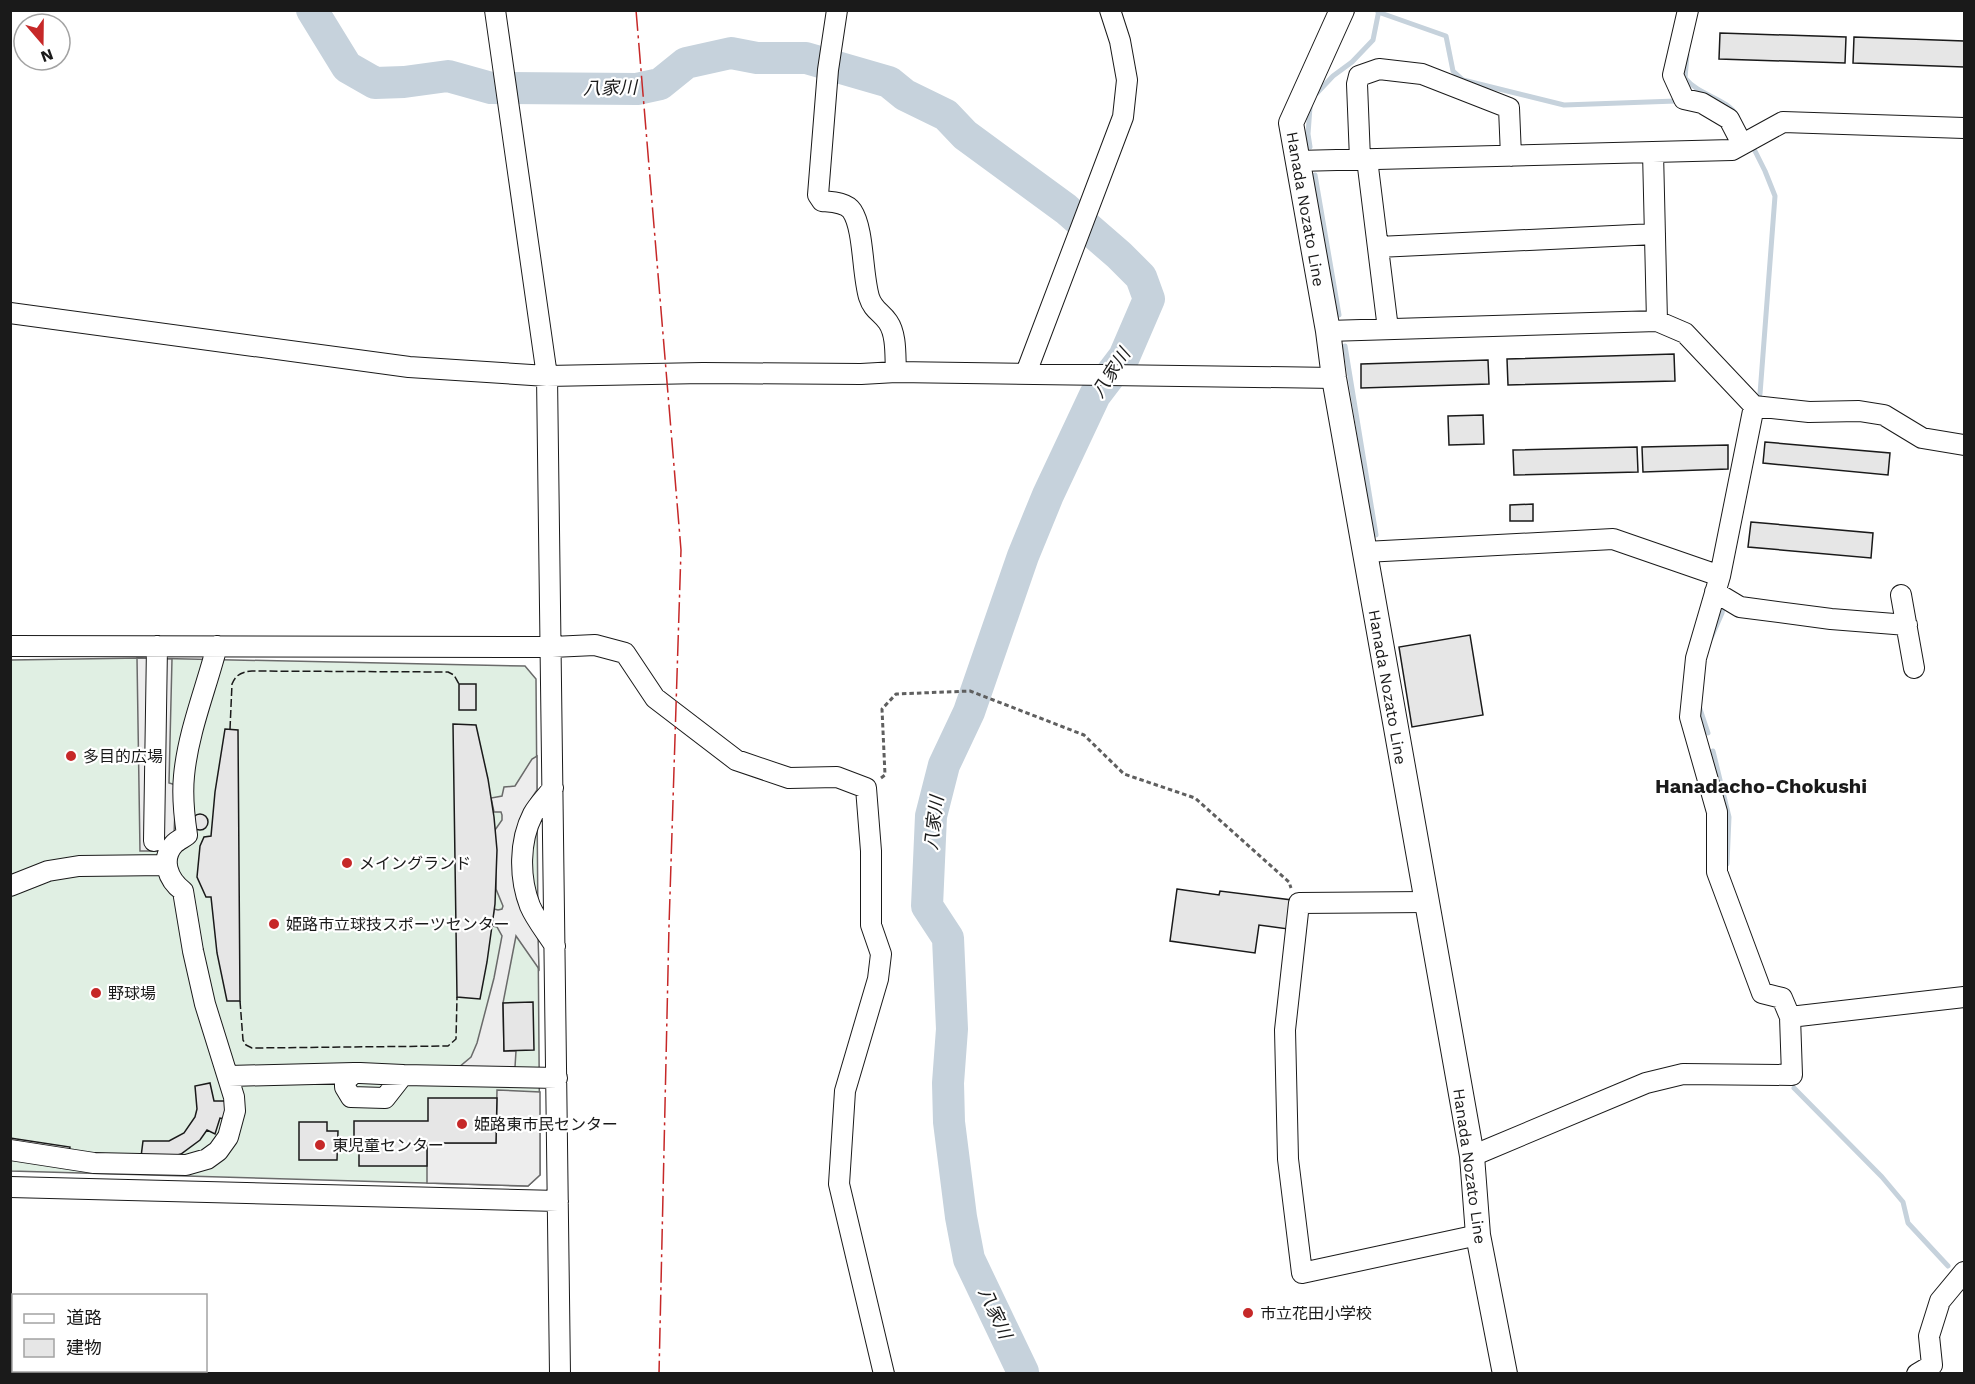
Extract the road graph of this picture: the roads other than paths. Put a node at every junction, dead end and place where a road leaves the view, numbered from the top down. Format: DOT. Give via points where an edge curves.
graph roads {
  1 [pos="495,10"];
  2 [pos="837,10"];
  3 [pos="1110,10"];
  4 [pos="1342,10"];
  5 [pos="1688,10"];
  6 [pos="1965,128"];
  7 [pos="1749,140"];
  8 [pos="1653,152"];
  9 [pos="1510,156"];
  10 [pos="1363,159"];
  11 [pos="1297,161"];
  12 [pos="1655,234"];
  13 [pos="1378,246"];
  14 [pos="10,313"];
  15 [pos="1657,321"];
  16 [pos="1388,329"];
  17 [pos="1328,331"];
  18 [pos="896,372"];
  19 [pos="1026,373"];
  20 [pos="548,376"];
  21 [pos="1334,378"];
  22 [pos="1754,406"];
  23 [pos="1965,445"];
  24 [pos="1365,552"];
  25 [pos="1721,591"];
  26 [pos="1901,595"];
  27 [pos="1907,625"];
  28 [pos="10,646"];
  29 [pos="157,646"];
  30 [pos="218,646"];
  31 [pos="552,647"];
  32 [pos="1914,668"];
  33 [pos="553,788"];
  34 [pos="154,793"];
  35 [pos="183,794"];
  36 [pos="154,841"];
  37 [pos="167,865"];
  38 [pos="10,886"];
  39 [pos="1426,902"];
  40 [pos="555,946"];
  41 [pos="1965,997"];
  42 [pos="1790,1017"];
  43 [pos="229,1076"];
  44 [pos="557,1078"];
  45 [pos="10,1150"];
  46 [pos="1472,1156"];
  47 [pos="10,1187"];
  48 [pos="558,1201"];
  49 [pos="1478,1235"];
  50 [pos="1965,1272"];
  51 [pos="560,1374"];
  52 [pos="885,1374"];
  53 [pos="1505,1374"];
  54 [pos="1917,1374"];
  1 -- 20 [label="street"];
  2 -- 18 [label="street" via="818,195 822,201 851,209 857,222 869,298 893,333"];
  3 -- 19 [label="street" via="1128,80 1123,117"];
  4 -- 11 [label="main road, Hanada Nozato Line" via="1291,123"];
  5 -- 7 [label="street" via="1673,75 1684,99 1702,103 1729,118"];
  6 -- 7 [label="street" via="1783,122"];
  7 -- 8 [label="street" via="1732,150"];
  8 -- 9 [label="street"];
  8 -- 12 [label="street"];
  9 -- 10 [label="street"];
  9 -- 10 [label="street" via="1509,108 1422,74 1379,69 1359,76 1357,84"];
  10 -- 11 [label="street"];
  10 -- 13 [label="street"];
  11 -- 17 [label="main road, Hanada Nozato Line"];
  12 -- 13 [label="street"];
  12 -- 15 [label="street"];
  13 -- 16 [label="street"];
  14 -- 20 [label="street" via="410,367"];
  15 -- 16 [label="street"];
  15 -- 22 [label="street" via="1685,333"];
  16 -- 17 [label="street"];
  17 -- 21 [label="main road, Hanada Nozato Line"];
  18 -- 19 [label="street"];
  18 -- 20 [label="street"];
  19 -- 21 [label="street"];
  20 -- 31 [label="street"];
  21 -- 24 [label="main road, Hanada Nozato Line"];
  22 -- 23 [label="street" via="1884,415 1922,438"];
  22 -- 25 [label="street"];
  24 -- 25 [label="street" via="1613,539"];
  24 -- 39 [label="main road, Hanada Nozato Line"];
  25 -- 27 [label="street" via="1740,607"];
  25 -- 42 [label="street" via="1696,658 1690,717 1717,812 1718,872 1762,993 1782,998"];
  26 -- 27 [label="street"];
  27 -- 32 [label="street"];
  28 -- 29 [label="street"];
  29 -- 30 [label="street"];
  29 -- 34 [label="street"];
  30 -- 31 [label="street"];
  30 -- 35 [label="street" via="192,734"];
  31 -- 33 [label="street"];
  31 -- 52 [label="street" via="595,645 625,653 655,698 736,760 789,778 837,777 866,788 871,925 881,954 878,979 845,1091 839,1184"];
  33 -- 40 [label="street"];
  33 -- 40 [label="street" via="533,813 523,851 523,870 531,908"];
  34 -- 35 [label="street"];
  34 -- 36 [label="street"];
  35 -- 37 [label="street" via="187,836 174,844"];
  37 -- 38 [label="street" via="79,866"];
  37 -- 43 [label="street" via="174,885 183,891 205,1004"];
  39 -- 46 [label="main road, Hanada Nozato Line"];
  39 -- 49 [label="street" via="1299,903 1285,1030 1288,1159 1302,1273"];
  40 -- 44 [label="street"];
  41 -- 42 [label="street"];
  42 -- 46 [label="street" via="1792,1075 1683,1074 1655,1081"];
  43 -- 44 [label="street" via="354,1073"];
  43 -- 45 [label="street" via="235,1111 228,1137 218,1151 200,1162 94,1162"];
  44 -- 48 [label="street"];
  46 -- 49 [label="main road, Hanada Nozato Line"];
  47 -- 48 [label="street"];
  48 -- 51 [label="street"];
  49 -- 53 [label="main road, Hanada Nozato Line"];
  50 -- 54 [label="street" via="1940,1301 1929,1336 1932,1365"];
}
